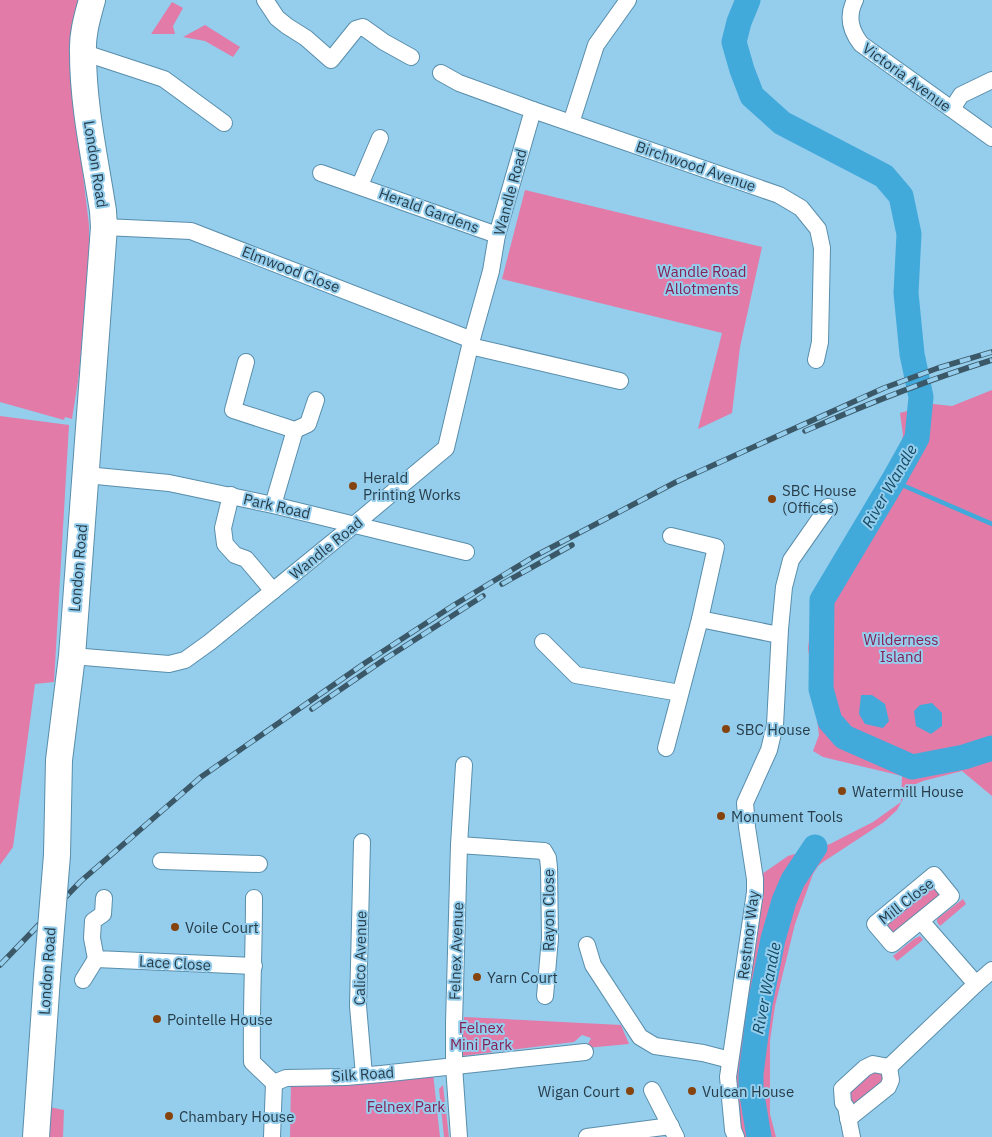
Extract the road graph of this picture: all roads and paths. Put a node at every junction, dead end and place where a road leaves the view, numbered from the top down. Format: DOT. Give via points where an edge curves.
graph roads {
  1 [pos="92,0"];
  2 [pos="265,0"];
  3 [pos="628,0"];
  4 [pos="855,0"];
  5 [pos="82,52"];
  6 [pos="410,56"];
  7 [pos="441,73"];
  8 [pos="992,80"];
  9 [pos="952,109"];
  10 [pos="533,110"];
  11 [pos="224,123"];
  12 [pos="570,123"];
  13 [pos="380,138"];
  14 [pos="992,138"];
  15 [pos="321,173"];
  16 [pos="360,185"];
  17 [pos="104,227"];
  18 [pos="497,235"];
  19 [pos="471,343"];
  20 [pos="816,360"];
  21 [pos="246,362"];
  22 [pos="620,381"];
  23 [pos="316,400"];
  24 [pos="295,430"];
  25 [pos="86,475"];
  26 [pos="231,495"];
  27 [pos="273,504"];
  28 [pos="828,507"];
  29 [pos="355,524"];
  30 [pos="671,536"];
  31 [pos="466,552"];
  32 [pos="273,591"];
  33 [pos="700,619"];
  34 [pos="779,635"];
  35 [pos="544,642"];
  36 [pos="72,656"];
  37 [pos="680,693"];
  38 [pos="666,748"];
  39 [pos="464,765"];
  40 [pos="362,842"];
  41 [pos="459,845"];
  42 [pos="162,861"];
  43 [pos="259,864"];
  44 [pos="104,898"];
  45 [pos="254,898"];
  46 [pos="921,921"];
  47 [pos="587,945"];
  48 [pos="96,959"];
  49 [pos="254,966"];
  50 [pos="992,970"];
  51 [pos="82,980"];
  52 [pos="976,984"];
  53 [pos="545,996"];
  54 [pos="585,1052"];
  55 [pos="730,1060"];
  56 [pos="454,1066"];
  57 [pos="889,1067"];
  58 [pos="364,1075"];
  59 [pos="274,1083"];
  60 [pos="652,1090"];
  61 [pos="848,1118"];
  62 [pos="674,1132"];
  63 [pos="36,1137"];
  64 [pos="272,1137"];
  65 [pos="460,1137"];
  66 [pos="587,1137"];
  67 [pos="736,1137"];
  68 [pos="852,1137"];
  1 -- 5 [label="main road, London Road"];
  2 -- 6 [label="street" via="278,18 331,60 356,29 363,27"];
  3 -- 12 [label="street" via="596,45"];
  4 -- 9 [label="street, Victoria Avenue" via="850,16 851,27 861,44"];
  5 -- 11 [label="street" via="164,79"];
  5 -- 17 [label="main road, London Road"];
  7 -- 10 [label="street, Birchwood Avenue" via="459,83"];
  8 -- 9 [label="street" via="962,95"];
  9 -- 14 [label="street, Victoria Avenue"];
  10 -- 12 [label="street, Birchwood Avenue"];
  10 -- 18 [label="street, Wandle Road"];
  12 -- 20 [label="street, Birchwood Avenue" via="779,195 801,208 818,230 822,248 820,342"];
  13 -- 16 [label="street, Herald Gardens"];
  15 -- 16 [label="street, Herald Gardens"];
  16 -- 18 [label="street, Herald Gardens"];
  17 -- 19 [label="street, Elmwood Close" via="191,231"];
  17 -- 25 [label="main road, London Road"];
  18 -- 19 [label="street, Wandle Road" via="491,271"];
  19 -- 22 [label="street, Elmwood Close"];
  19 -- 29 [label="street, Wandle Road" via="446,448"];
  21 -- 24 [label="street" via="233,410"];
  23 -- 24 [label="street" via="308,424"];
  24 -- 27 [label="street"];
  25 -- 26 [label="street, Park Road" via="169,483"];
  25 -- 36 [label="main road, London Road"];
  26 -- 27 [label="street, Park Road"];
  26 -- 32 [label="street" via="224,544 235,555 246,559"];
  27 -- 29 [label="street, Park Road"];
  28 -- 34 [label="street, Restmor Way" via="791,560"];
  29 -- 31 [label="street, Park Road"];
  29 -- 32 [label="street, Wandle Road"];
  30 -- 33 [label="street" via="716,547"];
  32 -- 36 [label="street, Wandle Road" via="185,660 169,664"];
  33 -- 34 [label="street"];
  33 -- 37 [label="street"];
  34 -- 55 [label="street, Restmor Way" via="775,725 769,750 745,803 755,892"];
  35 -- 37 [label="street" via="576,675"];
  36 -- 63 [label="main road, London Road, bridge" via="60,760"];
  37 -- 38 [label="street"];
  39 -- 41 [label="street, Felnex Avenue"];
  40 -- 58 [label="street, Calico Avenue" via="358,1006"];
  41 -- 53 [label="street, Rayon Close" via="544,851 548,858 550,938"];
  41 -- 56 [label="street, Felnex Avenue"];
  42 -- 43 [label="street"];
  44 -- 48 [label="street" via="103,914 93,921"];
  45 -- 49 [label="street"];
  46 -- 46 [label="street, Mill Close" via="892,944 875,924 934,876 951,896"];
  46 -- 52 [label="street, Mill Close"];
  47 -- 55 [label="street" via="594,965 640,1037 654,1046 704,1052"];
  48 -- 49 [label="street, Lace Close"];
  48 -- 51 [label="street"];
  49 -- 59 [label="street" via="252,1062"];
  50 -- 52 [label="street"];
  52 -- 57 [label="street"];
  54 -- 56 [label="street, Silk Road"];
  55 -- 67 [label="street, Restmor Way" via="728,1077"];
  56 -- 58 [label="street, Silk Road"];
  56 -- 65 [label="street, Felnex Avenue"];
  57 -- 61 [label="street" via="891,1080 888,1088"];
  57 -- 61 [label="street" via="873,1064 842,1089"];
  58 -- 59 [label="street, Silk Road" via="286,1078"];
  59 -- 64 [label="street"];
  60 -- 62 [label="street"];
  61 -- 68 [label="street"];
  62 -- 66 [label="street"];
}
